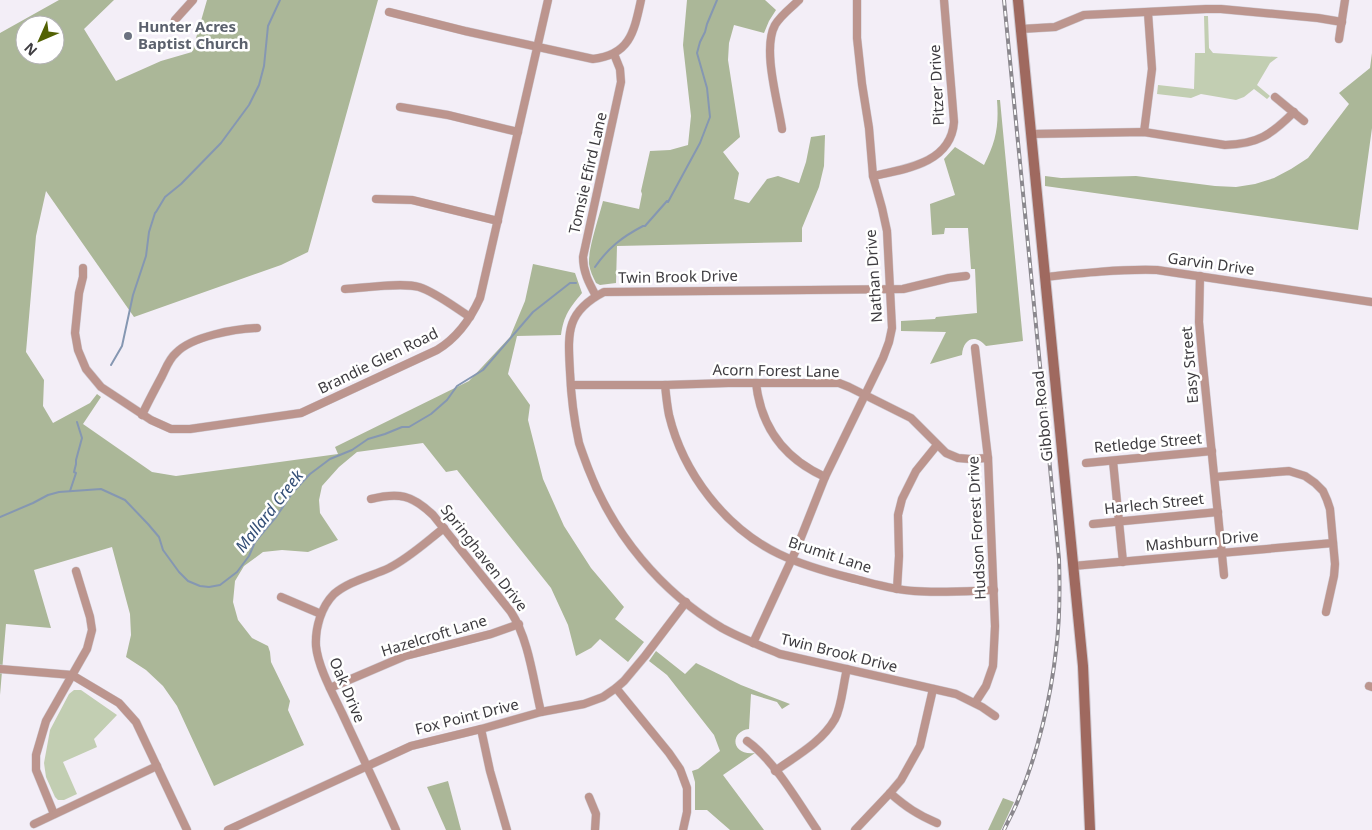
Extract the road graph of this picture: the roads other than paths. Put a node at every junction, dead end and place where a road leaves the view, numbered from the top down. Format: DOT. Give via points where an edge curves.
graph roads {
  1 [pos="193,0"];
  2 [pos="548,0"];
  3 [pos="641,0"];
  4 [pos="799,0"];
  5 [pos="857,0"];
  6 [pos="944,0"];
  7 [pos="1018,0"];
  8 [pos="1345,0"];
  9 [pos="389,12"];
  10 [pos="1148,12"];
  11 [pos="174,20"];
  12 [pos="1342,22"];
  13 [pos="1021,29"];
  14 [pos="1339,39"];
  15 [pos="537,47"];
  16 [pos="614,54"];
  17 [pos="1276,97"];
  18 [pos="400,107"];
  19 [pos="1294,112"];
  20 [pos="1304,121"];
  21 [pos="782,129"];
  22 [pos="518,132"];
  23 [pos="1144,132"];
  24 [pos="1031,134"];
  25 [pos="873,176"];
  26 [pos="376,199"];
  27 [pos="498,221"];
  28 [pos="84,268"];
  29 [pos="966,276"];
  30 [pos="1200,276"];
  31 [pos="1045,277"];
  32 [pos="890,288"];
  33 [pos="345,289"];
  34 [pos="596,296"];
  35 [pos="1372,302"];
  36 [pos="470,317"];
  37 [pos="257,328"];
  38 [pos="975,348"];
  39 [pos="756,383"];
  40 [pos="571,384"];
  41 [pos="665,385"];
  42 [pos="866,395"];
  43 [pos="142,415"];
  44 [pos="937,445"];
  45 [pos="1212,451"];
  46 [pos="988,458"];
  47 [pos="1113,460"];
  48 [pos="1086,463"];
  49 [pos="826,477"];
  50 [pos="1215,477"];
  51 [pos="371,499"];
  52 [pos="1218,512"];
  53 [pos="1119,521"];
  54 [pos="1093,524"];
  55 [pos="444,528"];
  56 [pos="1332,543"];
  57 [pos="1221,553"];
  58 [pos="792,559"];
  59 [pos="1123,562"];
  60 [pos="1073,566"];
  61 [pos="76,571"];
  62 [pos="1224,575"];
  63 [pos="897,589"];
  64 [pos="994,590"];
  65 [pos="282,597"];
  66 [pos="686,602"];
  67 [pos="1326,612"];
  68 [pos="321,614"];
  69 [pos="519,624"];
  70 [pos="753,643"];
  71 [pos="0,669"];
  72 [pos="846,670"];
  73 [pos="72,675"];
  74 [pos="330,688"];
  75 [pos="616,688"];
  76 [pos="933,689"];
  77 [pos="975,703"];
  78 [pos="541,712"];
  79 [pos="996,716"];
  80 [pos="481,729"];
  81 [pos="747,741"];
  82 [pos="158,766"];
  83 [pos="366,766"];
  84 [pos="775,771"];
  85 [pos="890,793"];
  86 [pos="589,796"];
  87 [pos="54,814"];
  88 [pos="937,823"];
  89 [pos="34,824"];
  90 [pos="187,830"];
  91 [pos="228,830"];
  92 [pos="396,830"];
  93 [pos="507,830"];
  94 [pos="595,830"];
  95 [pos="683,830"];
  96 [pos="817,830"];
  97 [pos="855,830"];
  98 [pos="1090,830"];
  1 -- 11 [label="street"];
  2 -- 15 [label="street, Brandie Glen Road"];
  3 -- 16 [label="street" via="630,38"];
  4 -- 21 [label="street" via="774,26 769,42"];
  5 -- 25 [label="street, Nathan Drive" via="857,38"];
  6 -- 25 [label="street, Pitzer Drive" via="954,131 945,147 929,161"];
  7 -- 13 [label="main road, Gibbon Road"];
  8 -- 12 [label="street"];
  9 -- 15 [label="street"];
  10 -- 12 [label="street" via="1219,9"];
  10 -- 13 [label="street" via="1084,15 1055,27"];
  10 -- 23 [label="street" via="1152,69"];
  12 -- 14 [label="street"];
  13 -- 24 [label="main road, Gibbon Road"];
  15 -- 16 [label="street" via="593,59"];
  15 -- 22 [label="street, Brandie Glen Road"];
  16 -- 34 [label="street, Tomsie Efird Lane" via="622,82 583,257 587,279"];
  17 -- 19 [label="street"];
  18 -- 22 [label="street"];
  19 -- 20 [label="street"];
  19 -- 23 [label="street" via="1269,135 1241,144 1225,145"];
  22 -- 27 [label="street, Brandie Glen Road"];
  23 -- 24 [label="street"];
  24 -- 31 [label="main road, Gibbon Road"];
  25 -- 32 [label="street, Nathan Drive" via="887,231"];
  26 -- 27 [label="street" via="412,200"];
  27 -- 36 [label="street, Brandie Glen Road" via="480,298"];
  28 -- 43 [label="street, Brandie Glen Road" via="76,333 81,360 101,387"];
  29 -- 32 [label="street, Twin Brook Drive"];
  30 -- 31 [label="street, Garvin Drive" via="1135,269"];
  30 -- 35 [label="street, Garvin Drive"];
  30 -- 45 [label="street, Easy Street" via="1199,322"];
  31 -- 60 [label="main road, Gibbon Road"];
  32 -- 34 [label="street, Twin Brook Drive" via="616,291"];
  32 -- 42 [label="street, Nathan Drive" via="892,328 889,342"];
  33 -- 36 [label="street" via="400,285 419,287"];
  34 -- 40 [label="street, Twin Brook Drive" via="580,308 572,322 569,347"];
  36 -- 43 [label="street, Brandie Glen Road" via="454,338 437,350 301,413 180,430 162,426"];
  37 -- 43 [label="street" via="219,333 180,348 170,360"];
  38 -- 46 [label="street, Hudson Forest Drive"];
  39 -- 41 [label="street, Acorn Forest Lane"];
  39 -- 42 [label="street, Acorn Forest Lane" via="839,383"];
  39 -- 49 [label="street" via="763,416 780,444 798,462"];
  40 -- 41 [label="street, Acorn Forest Lane"];
  40 -- 66 [label="street, Twin Brook Drive" via="580,445 599,495 640,558"];
  41 -- 58 [label="street, Brumit Lane" via="675,433 689,466 706,493 752,537"];
  42 -- 44 [label="street, Acorn Forest Lane" via="911,418"];
  42 -- 49 [label="street, Nathan Drive"];
  44 -- 46 [label="street, Acorn Forest Lane" via="958,458"];
  44 -- 63 [label="street" via="916,470 902,499 898,515"];
  45 -- 47 [label="street, Retledge Street"];
  45 -- 50 [label="street, Easy Street"];
  46 -- 64 [label="street, Hudson Forest Drive"];
  47 -- 48 [label="street, Retledge Street"];
  47 -- 53 [label="street"];
  49 -- 58 [label="street, Nathan Drive"];
  50 -- 52 [label="street, Easy Street"];
  50 -- 56 [label="street" via="1283,471 1305,476 1319,487 1327,500"];
  51 -- 55 [label="street, Springhaven Drive" via="389,495 414,500 434,515"];
  52 -- 53 [label="street, Harlech Street"];
  52 -- 57 [label="street, Easy Street"];
  53 -- 54 [label="street, Harlech Street"];
  53 -- 59 [label="street"];
  55 -- 68 [label="street, Oak Drive" via="400,562 334,594"];
  55 -- 69 [label="street, Springhaven Drive"];
  56 -- 57 [label="street, Mashburn Drive"];
  56 -- 67 [label="street" via="1334,570"];
  57 -- 59 [label="street, Mashburn Drive"];
  57 -- 62 [label="street, Easy Street"];
  58 -- 63 [label="street, Brumit Lane"];
  58 -- 70 [label="street, Nathan Drive"];
  59 -- 60 [label="street, Mashburn Drive"];
  60 -- 98 [label="main road, Gibbon Road" via="1084,688"];
  61 -- 73 [label="street" via="92,630 87,649"];
  63 -- 64 [label="street, Brumit Lane" via="915,592"];
  64 -- 77 [label="street, Hudson Forest Drive" via="993,666"];
  65 -- 68 [label="street"];
  66 -- 70 [label="street, Twin Brook Drive" via="722,628"];
  66 -- 75 [label="street, Fox Point Drive"];
  68 -- 74 [label="street, Oak Drive" via="316,646"];
  69 -- 74 [label="street, Hazelcroft Lane" via="405,656"];
  69 -- 78 [label="street, Springhaven Drive"];
  70 -- 72 [label="street, Twin Brook Drive" via="780,654"];
  71 -- 73 [label="street"];
  72 -- 76 [label="street, Twin Brook Drive"];
  72 -- 84 [label="street" via="835,719 816,742"];
  73 -- 82 [label="street" via="119,702 136,722"];
  73 -- 87 [label="street" via="46,721 36,755 36,770"];
  74 -- 83 [label="street, Oak Drive"];
  75 -- 78 [label="street, Fox Point Drive" via="584,704"];
  75 -- 95 [label="street" via="680,769 687,788"];
  76 -- 77 [label="street, Twin Brook Drive" via="956,694"];
  76 -- 85 [label="street" via="920,746"];
  77 -- 79 [label="street, Twin Brook Drive"];
  78 -- 80 [label="street, Fox Point Drive"];
  80 -- 83 [label="street, Fox Point Drive" via="411,746"];
  80 -- 93 [label="street"];
  81 -- 84 [label="street"];
  82 -- 87 [label="street"];
  82 -- 90 [label="street"];
  83 -- 91 [label="street, Fox Point Drive"];
  83 -- 92 [label="street, Oak Drive"];
  84 -- 96 [label="street"];
  85 -- 88 [label="street" via="908,808"];
  85 -- 97 [label="street"];
  86 -- 94 [label="street" via="596,814"];
  87 -- 89 [label="street"];
}
